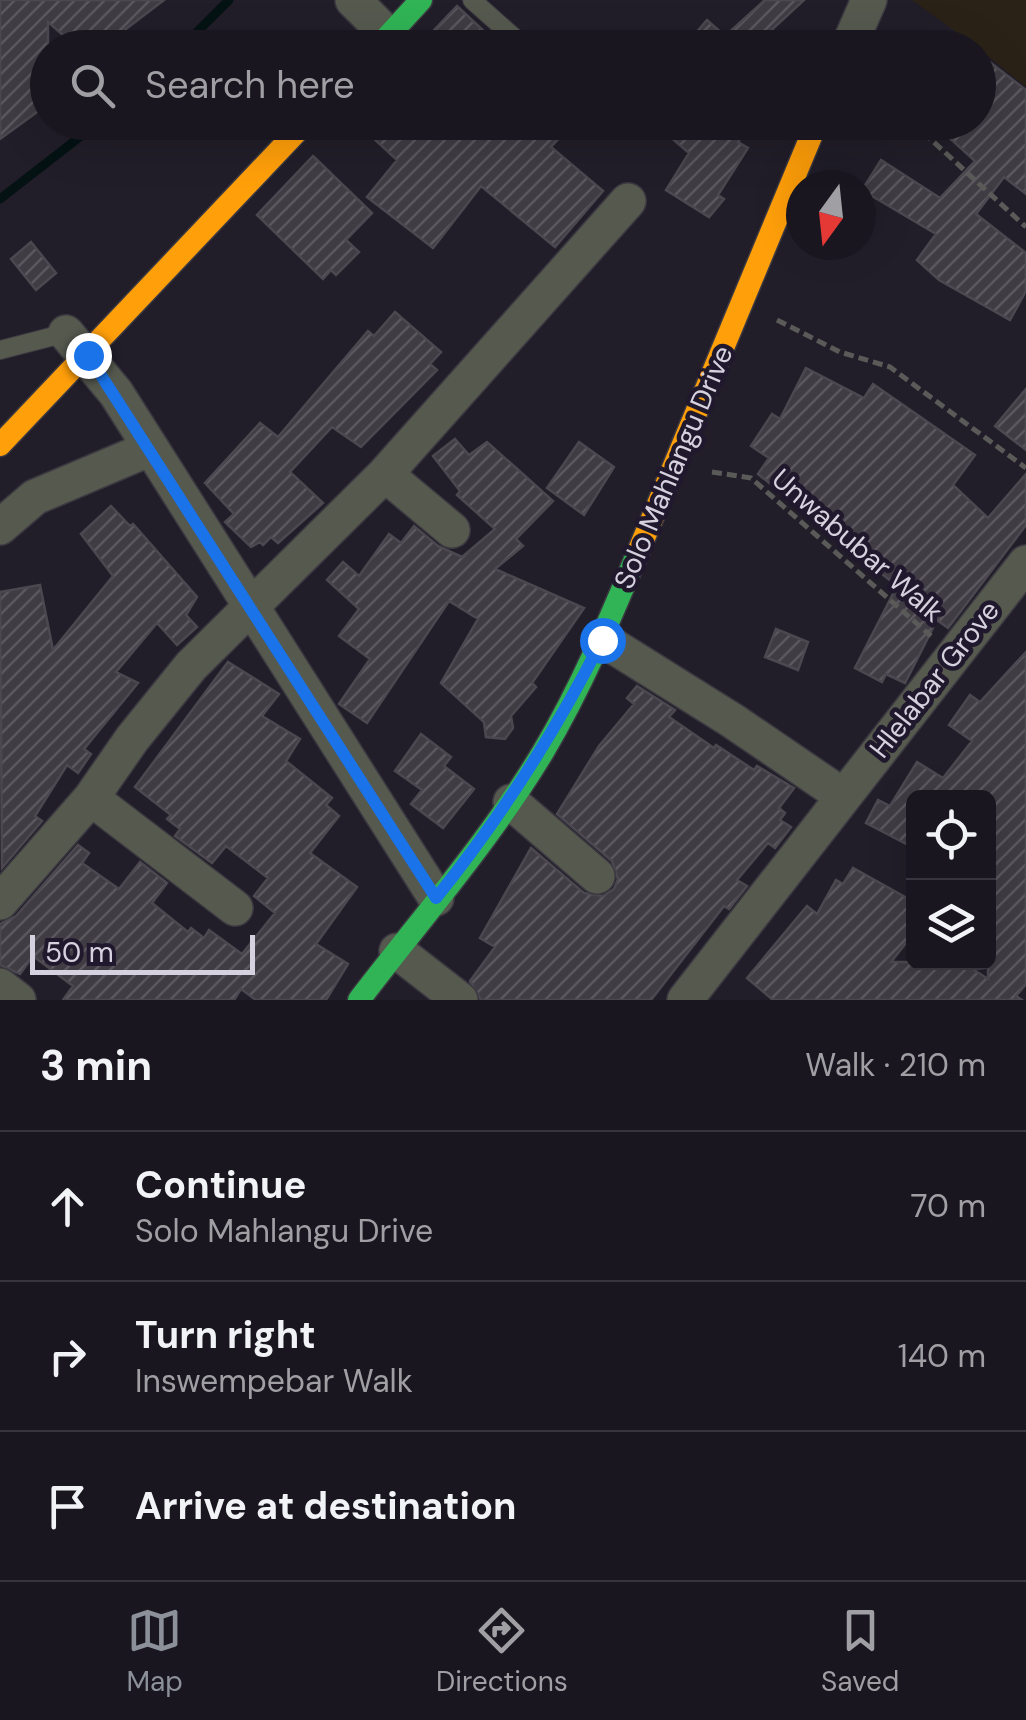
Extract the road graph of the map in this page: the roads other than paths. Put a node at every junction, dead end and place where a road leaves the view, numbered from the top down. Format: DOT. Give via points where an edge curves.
graph roads {
  1 [pos="421,0"];
  2 [pos="472,0"];
  3 [pos="870,0"];
  4 [pos="370,23"];
  5 [pos="506,30"];
  6 [pos="856,30"];
  7 [pos="287,140"];
  8 [pos="810,140"];
  9 [pos="628,201"];
  10 [pos="78,336"];
  11 [pos="0,350"];
  12 [pos="40,362"];
  13 [pos="0,445"];
  14 [pos="151,448"];
  15 [pos="385,474"];
  16 [pos="0,528"];
  17 [pos="452,530"];
  18 [pos="1026,564"];
  19 [pos="249,604"];
  20 [pos="602,640"];
  21 [pos="843,796"];
  22 [pos="91,798"];
  23 [pos="511,802"];
  24 [pos="598,876"];
  25 [pos="436,898"];
  26 [pos="0,902"];
  27 [pos="235,908"];
  28 [pos="397,951"];
  29 [pos="0,986"];
  30 [pos="18,1000"];
  31 [pos="360,1000"];
  32 [pos="460,1000"];
  33 [pos="685,1000"];
  1 -- 4 [label="street"];
  2 -- 5 [label="lane"];
  3 -- 6 [label="street"];
  7 -- 10 [label="street"];
  8 -- 20 [label="street, Solo Mahlangu Drive"];
  9 -- 15 [label="street"];
  10 -- 11 [label="lane"];
  10 -- 12 [label="street"];
  10 -- 13 [label="street"];
  10 -- 14 [label="street"];
  14 -- 16 [label="street" via="35,497"];
  14 -- 19 [label="street"];
  15 -- 17 [label="street"];
  15 -- 19 [label="street"];
  18 -- 21 [label="street, Hlelabar Grove"];
  19 -- 22 [label="street" via="132,739"];
  19 -- 25 [label="street"];
  20 -- 21 [label="street"];
  20 -- 23 [label="street, Solo Mahlangu Drive"];
  21 -- 33 [label="street, Hlelabar Grove"];
  22 -- 26 [label="street"];
  22 -- 27 [label="street"];
  23 -- 24 [label="street"];
  23 -- 25 [label="street, Solo Mahlangu Drive"];
  25 -- 28 [label="street, Solo Mahlangu Drive"];
  28 -- 31 [label="street, Solo Mahlangu Drive"];
  28 -- 32 [label="street"];
  29 -- 30 [label="street"];
}
